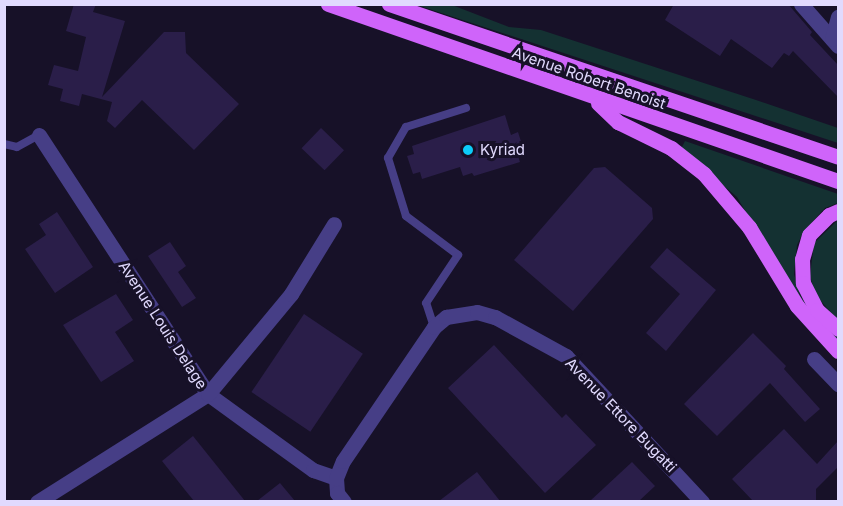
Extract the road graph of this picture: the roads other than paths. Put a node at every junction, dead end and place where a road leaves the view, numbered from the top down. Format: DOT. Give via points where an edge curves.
graph roads {
  1 [pos="328,4"];
  2 [pos="389,4"];
  3 [pos="801,4"];
  4 [pos="838,17"];
  5 [pos="835,42"];
  6 [pos="594,99"];
  7 [pos="466,108"];
  8 [pos="39,135"];
  9 [pos="4,144"];
  10 [pos="838,157"];
  11 [pos="838,181"];
  12 [pos="838,211"];
  13 [pos="334,224"];
  14 [pos="434,327"];
  15 [pos="838,329"];
  16 [pos="838,351"];
  17 [pos="814,359"];
  18 [pos="838,384"];
  19 [pos="208,394"];
  20 [pos="336,478"];
  21 [pos="37,501"];
  22 [pos="344,501"];
  23 [pos="702,501"];
  1 -- 6 [label="main road, Avenue Robert Benoist"];
  2 -- 10 [label="main road, Avenue Robert Benoist"];
  3 -- 5 [label="street"];
  4 -- 5 [label="street"];
  6 -- 11 [label="main road, Avenue Robert Benoist"];
  6 -- 16 [label="main road" via="618,122 670,148 704,174 749,227 796,306"];
  7 -- 14 [label="lane" via="406,127 388,158 406,216 458,255 426,303"];
  8 -- 9 [label="lane" via="17,147"];
  8 -- 19 [label="street, Avenue Louis Delage"];
  12 -- 15 [label="main road" via="809,235 802,259 803,283 817,310"];
  13 -- 19 [label="street" via="291,294"];
  14 -- 20 [label="street, Avenue Ettore Bugatti" via="343,460"];
  14 -- 23 [label="street, Avenue Ettore Bugatti" via="453,314 477,312 495,316 566,356"];
  17 -- 18 [label="street"];
  19 -- 20 [label="street, Avenue Louis Delage" via="314,470"];
  19 -- 21 [label="street"];
  20 -- 22 [label="street" via="337,493"];
}
